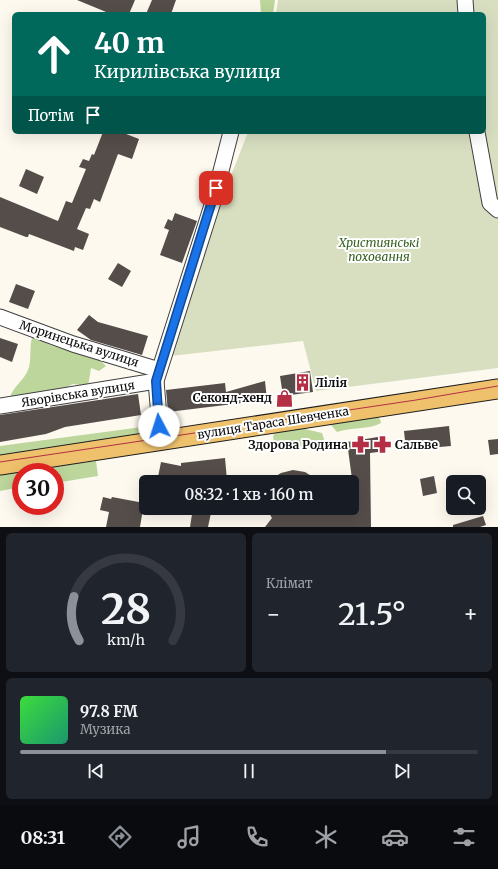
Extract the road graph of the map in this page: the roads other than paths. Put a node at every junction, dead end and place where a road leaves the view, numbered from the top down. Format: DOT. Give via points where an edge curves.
graph roads {
  1 [pos="465,0"];
  2 [pos="466,12"];
  3 [pos="230,134"];
  4 [pos="477,134"];
  5 [pos="498,210"];
  6 [pos="0,317"];
  7 [pos="157,375"];
  8 [pos="498,390"];
  9 [pos="0,406"];
  10 [pos="161,440"];
  11 [pos="0,465"];
  1 -- 2 [label="street"];
  3 -- 7 [label="street" via="213,202"];
  4 -- 5 [label="street" via="490,203"];
  6 -- 7 [label="street, Моринецька вулиця"];
  7 -- 9 [label="street, Яворівська вулиця"];
  7 -- 10 [label="street"];
  8 -- 10 [label="main road, вулиця Тараса Шевченка"];
  10 -- 11 [label="main road, вулиця Тараса Шевченка"];
}
